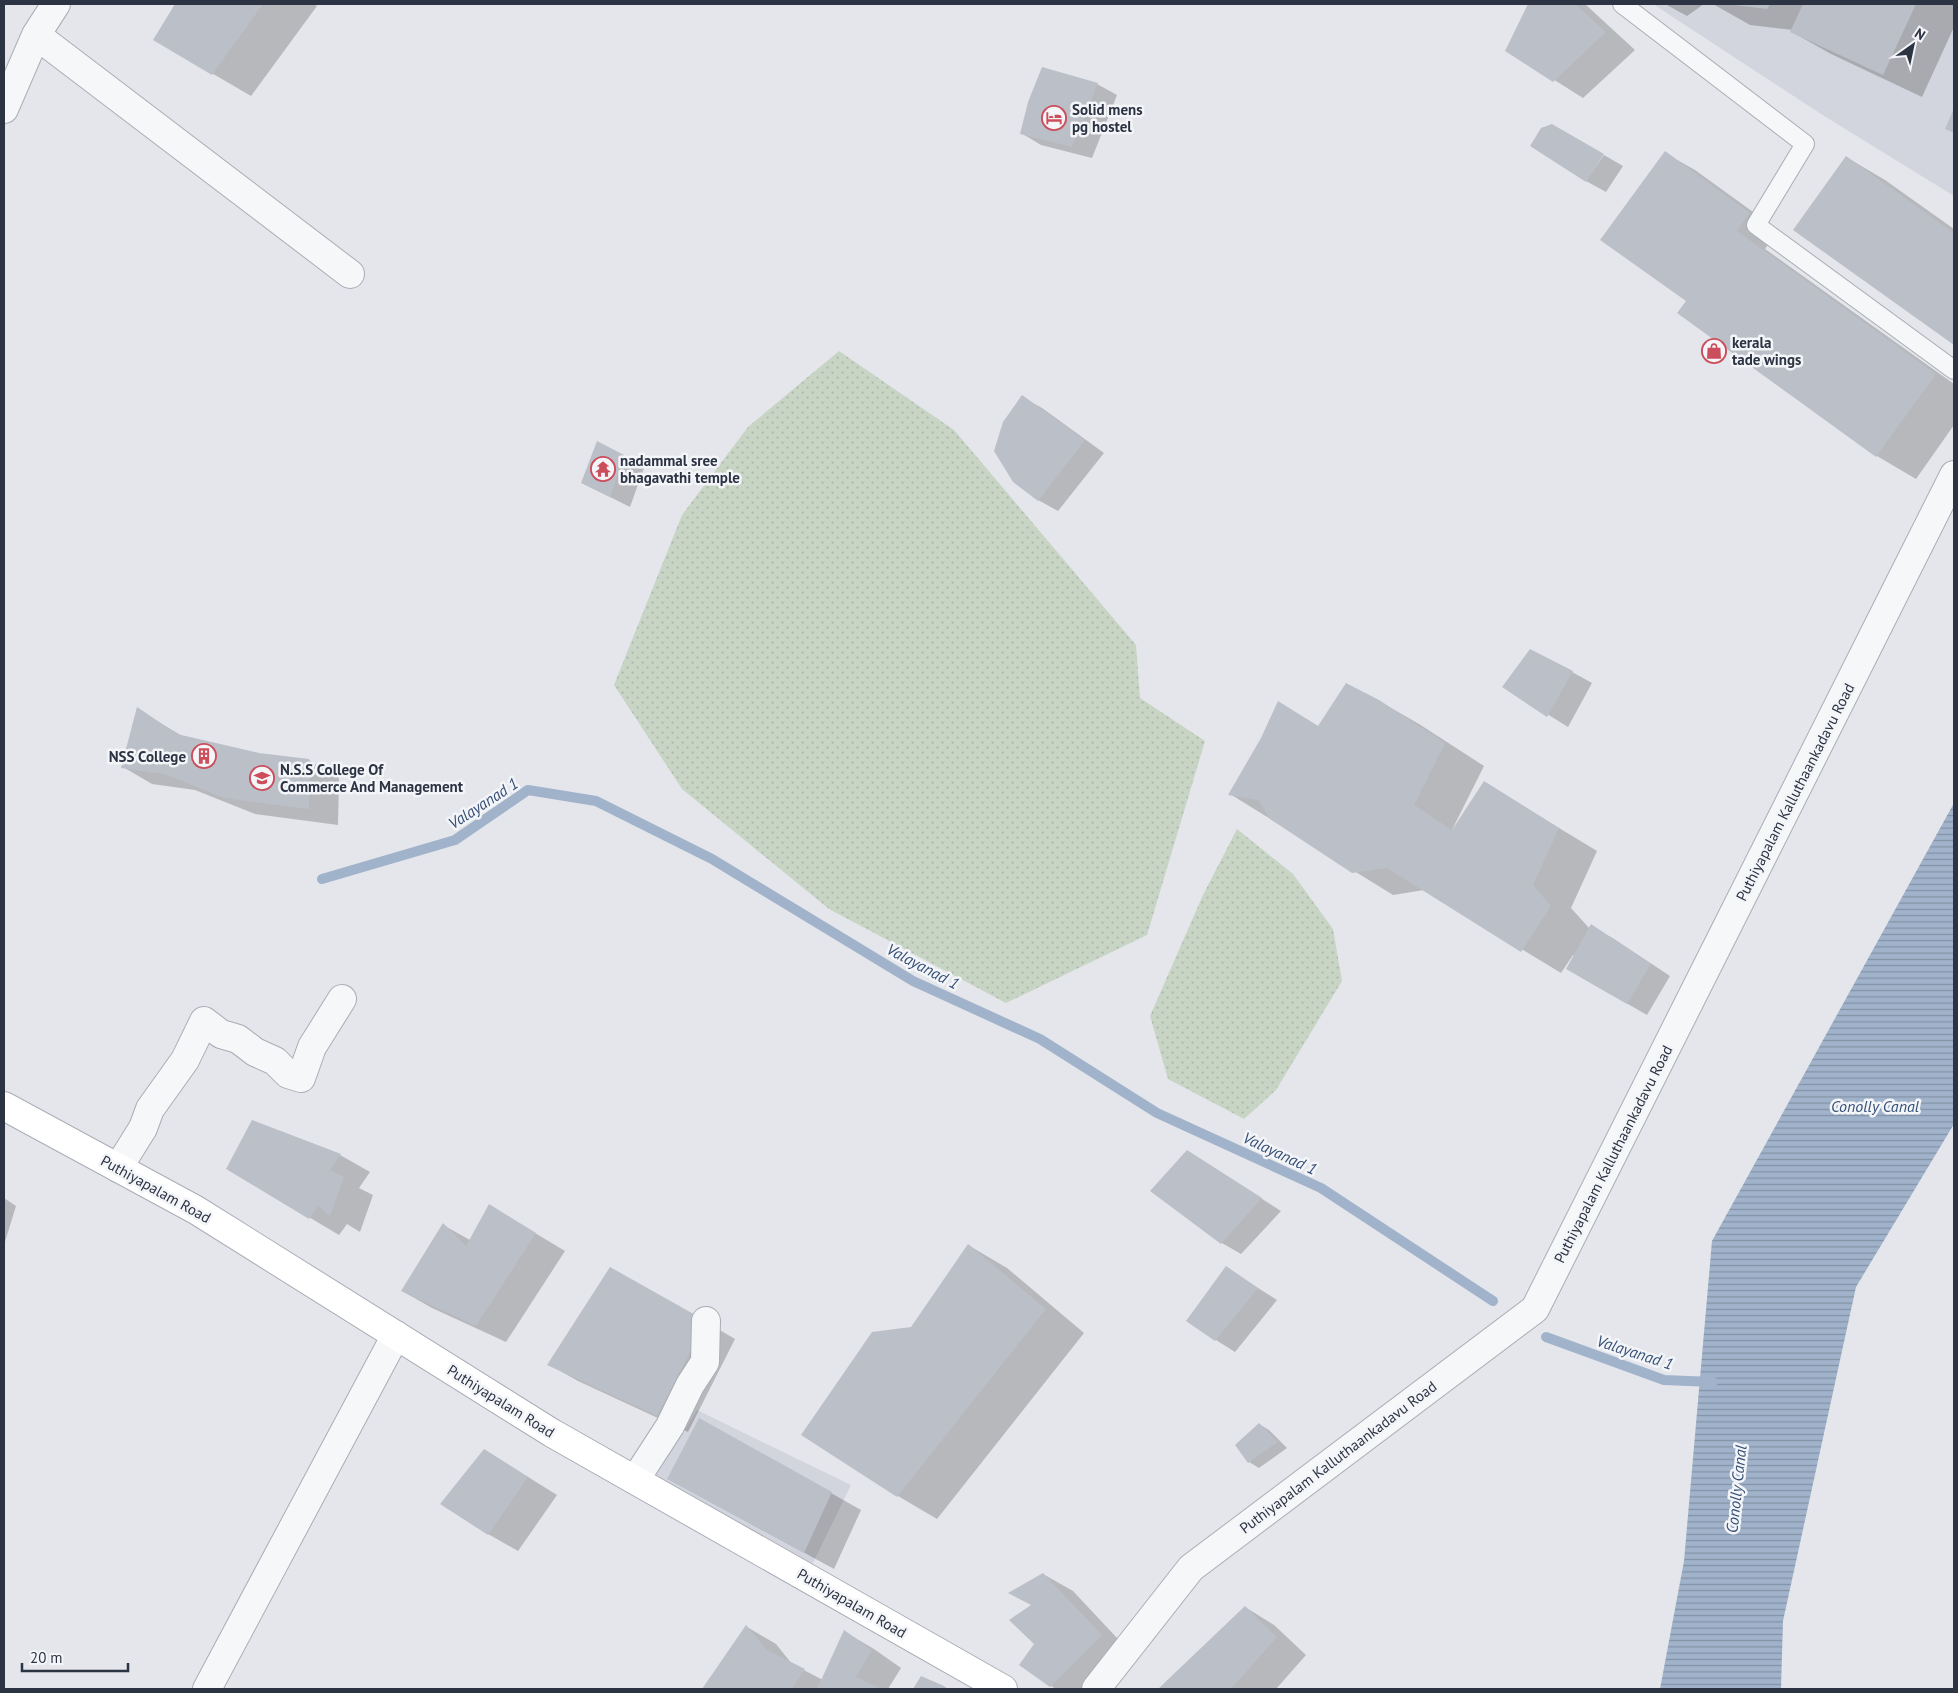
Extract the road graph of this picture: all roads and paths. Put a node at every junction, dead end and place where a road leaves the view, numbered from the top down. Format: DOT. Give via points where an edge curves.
graph roads {
  1 [pos="56,4"];
  2 [pos="1622,4"];
  3 [pos="36,35"];
  4 [pos="4,109"];
  5 [pos="350,274"];
  6 [pos="1954,370"];
  7 [pos="1954,476"];
  8 [pos="342,999"];
  9 [pos="4,1106"];
  10 [pos="118,1168"];
  11 [pos="706,1321"];
  12 [pos="396,1335"];
  13 [pos="635,1480"];
  14 [pos="207,1689"];
  15 [pos="1003,1689"];
  16 [pos="1096,1689"];
  1 -- 3 [label="street"];
  2 -- 6 [label="lane" via="1805,144 1756,225"];
  3 -- 4 [label="street"];
  3 -- 5 [label="street"];
  7 -- 16 [label="street, Puthiyapalam Kalluthaankadavu Road" via="1535,1309 1191,1568"];
  8 -- 10 [label="street" via="312,1047 301,1078 288,1074 275,1062 238,1039 221,1034 204,1021 185,1060 150,1109 143,1128"];
  9 -- 10 [label="street, Puthiyapalam Road"];
  10 -- 12 [label="street, Puthiyapalam Road" via="196,1210"];
  11 -- 13 [label="street" via="705,1362 670,1426"];
  12 -- 13 [label="street, Puthiyapalam Road" via="552,1433"];
  12 -- 14 [label="street"];
  13 -- 15 [label="street, Puthiyapalam Road"];
}
